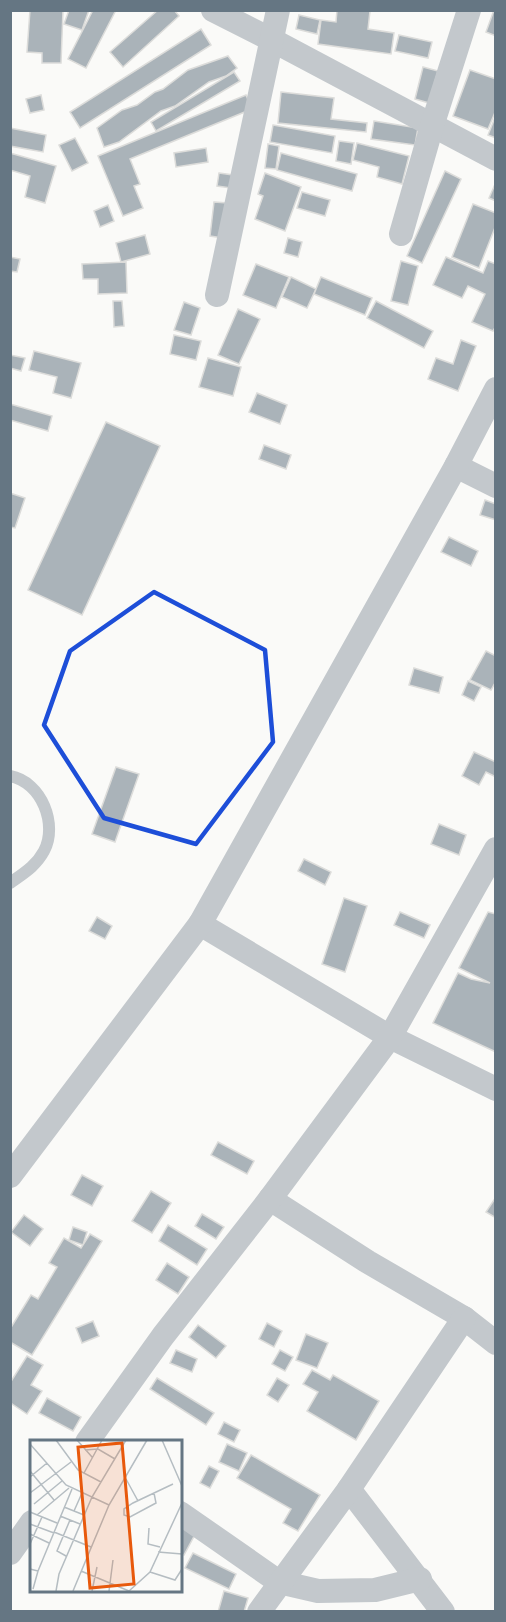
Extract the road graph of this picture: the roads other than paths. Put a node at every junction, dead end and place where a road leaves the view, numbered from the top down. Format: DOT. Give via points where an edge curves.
graph roads {
  1 [pos="213,10"];
  2 [pos="278,10"];
  3 [pos="469,10"];
  4 [pos="272,40"];
  5 [pos="432,126"];
  6 [pos="495,159"];
  7 [pos="401,234"];
  8 [pos="217,295"];
  9 [pos="495,389"];
  10 [pos="456,466"];
  11 [pos="495,486"];
  12 [pos="10,776"];
  13 [pos="495,849"];
  14 [pos="10,883"];
  15 [pos="200,924"];
  16 [pos="390,1037"];
  17 [pos="495,1089"];
  18 [pos="10,1176"];
  19 [pos="270,1199"];
  20 [pos="464,1318"];
  21 [pos="495,1343"];
  22 [pos="88,1440"];
  23 [pos="349,1490"];
  24 [pos="182,1514"];
  25 [pos="30,1525"];
  26 [pos="10,1553"];
  27 [pos="420,1579"];
  28 [pos="279,1582"];
  29 [pos="259,1611"];
  30 [pos="443,1611"];
  1 -- 4 [label="street"];
  2 -- 4 [label="street"];
  3 -- 5 [label="street"];
  4 -- 5 [label="street"];
  4 -- 8 [label="street"];
  5 -- 6 [label="street"];
  5 -- 7 [label="street"];
  9 -- 10 [label="street"];
  10 -- 11 [label="street"];
  10 -- 15 [label="street"];
  12 -- 14 [label="lane" via="31,787 43,801 51,836 34,866"];
  13 -- 16 [label="street"];
  15 -- 16 [label="street"];
  15 -- 18 [label="street"];
  16 -- 17 [label="street"];
  16 -- 19 [label="street"];
  19 -- 20 [label="street"];
  19 -- 22 [label="street" via="163,1336"];
  20 -- 21 [label="street"];
  20 -- 23 [label="street"];
  23 -- 27 [label="street"];
  23 -- 28 [label="street"];
  24 -- 28 [label="street"];
  25 -- 26 [label="street"];
  27 -- 28 [label="street" via="375,1590 318,1591"];
  27 -- 30 [label="street"];
  28 -- 29 [label="street"];
}
